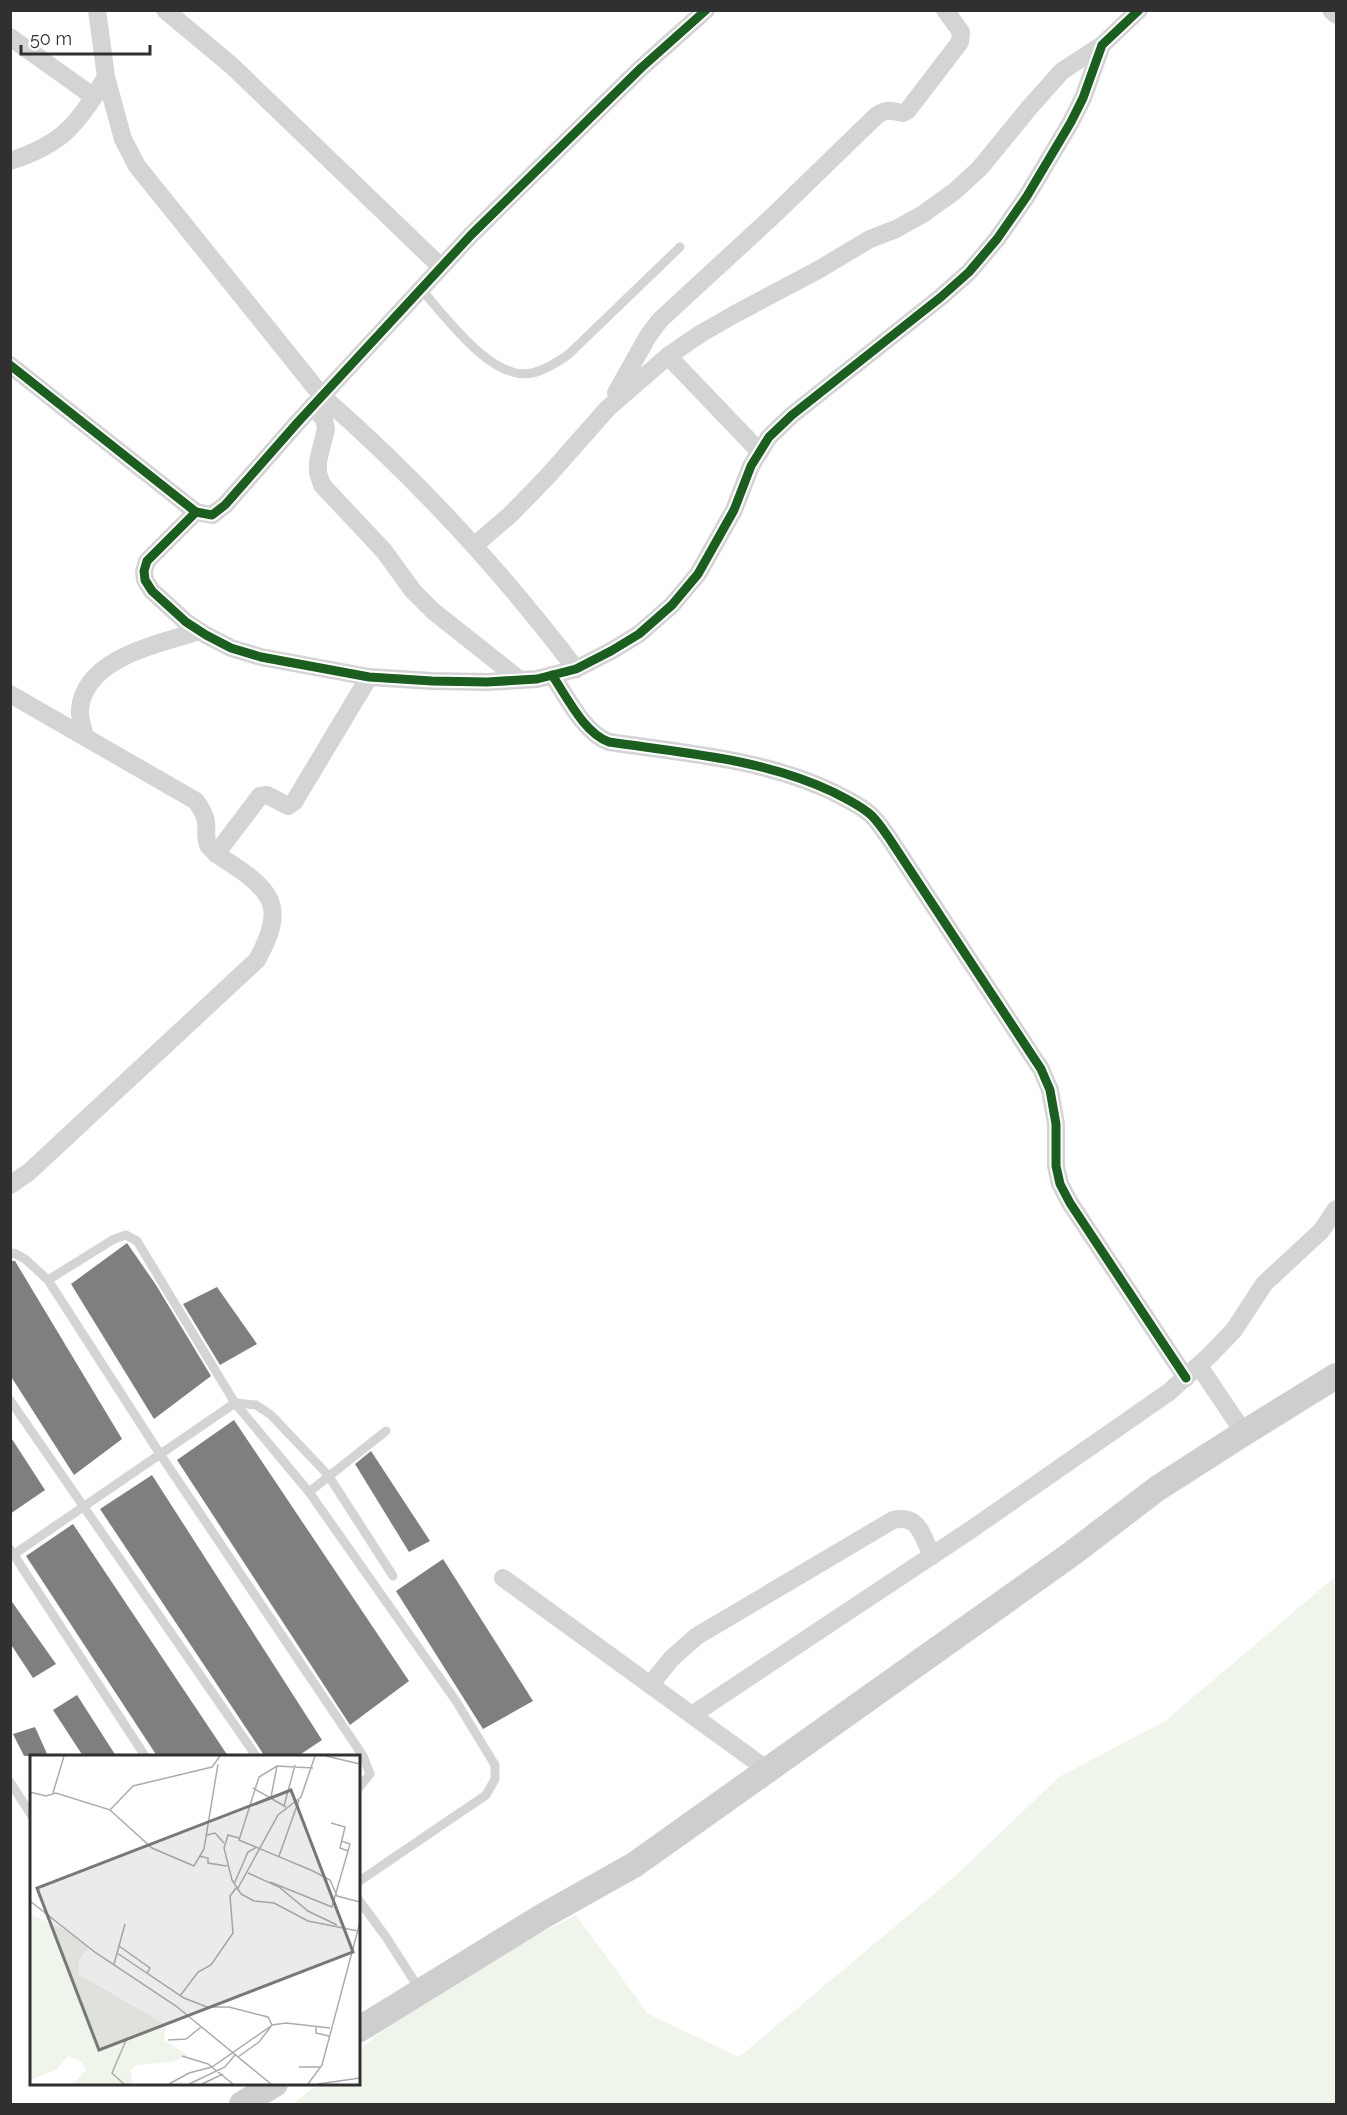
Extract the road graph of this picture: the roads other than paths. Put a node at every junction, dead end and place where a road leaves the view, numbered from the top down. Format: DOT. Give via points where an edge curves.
graph roads {
  1 [pos="97,10"];
  2 [pos="165,10"];
  3 [pos="706,10"];
  4 [pos="945,10"];
  5 [pos="1139,10"];
  6 [pos="1331,10"];
  7 [pos="1336,15"];
  8 [pos="10,37"];
  9 [pos="1101,45"];
  10 [pos="106,77"];
  11 [pos="94,98"];
  12 [pos="10,161"];
  13 [pos="680,248"];
  14 [pos="441,267"];
  15 [pos="421,290"];
  16 [pos="668,357"];
  17 [pos="10,364"];
  18 [pos="317,401"];
  19 [pos="608,408"];
  20 [pos="760,452"];
  21 [pos="196,512"];
  22 [pos="475,545"];
  23 [pos="199,631"];
  24 [pos="576,669"];
  25 [pos="552,675"];
  26 [pos="369,676"];
  27 [pos="520,680"];
  28 [pos="10,694"];
  29 [pos="85,736"];
  30 [pos="216,854"];
  31 [pos="10,1185"];
  32 [pos="1336,1209"];
  33 [pos="10,1254"];
  34 [pos="48,1280"];
  35 [pos="1193,1372"];
  36 [pos="1336,1376"];
  37 [pos="10,1400"];
  38 [pos="236,1403"];
  39 [pos="386,1431"];
  40 [pos="1244,1433"];
  41 [pos="160,1454"];
  42 [pos="328,1476"];
  43 [pos="309,1492"];
  44 [pos="85,1506"];
  45 [pos="12,1553"];
  46 [pos="932,1556"];
  47 [pos="393,1576"];
  48 [pos="503,1578"];
  49 [pos="650,1685"];
  50 [pos="692,1715"];
  51 [pos="144,1755"];
  52 [pos="255,1755"];
  53 [pos="769,1771"];
  54 [pos="10,1782"];
  55 [pos="360,1786"];
  56 [pos="30,1813"];
  57 [pos="360,1881"];
  58 [pos="360,1902"];
  59 [pos="420,1990"];
  60 [pos="360,2029"];
  61 [pos="273,2085"];
  62 [pos="242,2104"];
  1 -- 10 [label="street"];
  2 -- 14 [label="street" via="231,65"];
  3 -- 14 [label="street" via="641,68"];
  4 -- 19 [label="street" via="961,32 960,42 908,110 883,110 660,320"];
  5 -- 9 [label="street"];
  6 -- 7 [label="street"];
  8 -- 11 [label="street"];
  9 -- 16 [label="street" via="1062,71 980,168 955,191 896,229 870,239 700,334"];
  9 -- 20 [label="street" via="1071,122 1028,196 997,239 941,297 792,415 769,437"];
  10 -- 11 [label="street"];
  10 -- 18 [label="street" via="123,139 137,166"];
  11 -- 12 [label="street" via="58,140"];
  13 -- 15 [label="lane" via="569,354 531,373 516,374 484,358"];
  14 -- 15 [label="street"];
  15 -- 18 [label="street"];
  16 -- 19 [label="street"];
  16 -- 20 [label="street"];
  17 -- 21 [label="street"];
  18 -- 21 [label="street" via="225,505 212,515"];
  18 -- 22 [label="street" via="351,422"];
  18 -- 27 [label="street" via="326,429 318,460 322,485 368,532 433,611"];
  19 -- 22 [label="street" via="548,477"];
  20 -- 24 [label="street" via="715,546 672,605 639,634"];
  21 -- 23 [label="street" via="147,561 144,571 152,591"];
  22 -- 24 [label="street"];
  23 -- 26 [label="street" via="231,648 261,657"];
  23 -- 29 [label="street" via="127,655 99,672 80,709"];
  24 -- 25 [label="street"];
  25 -- 27 [label="street"];
  25 -- 35 [label="street" via="598,738 751,765 820,786 872,816 1041,1069 1050,1090 1056,1124 1056,1166 1070,1203"];
  26 -- 27 [label="street" via="443,681"];
  26 -- 30 [label="street" via="294,802 288,806 267,795 260,796"];
  28 -- 29 [label="street"];
  29 -- 30 [label="street" via="196,801 206,822 208,844"];
  30 -- 31 [label="street" via="253,878 269,897 274,917 257,960 29,1172"];
  32 -- 35 [label="street" via="1321,1231 1264,1284 1234,1330"];
  33 -- 34 [label="lane" via="26,1259"];
  34 -- 38 [label="lane" via="114,1239 126,1235 137,1241"];
  34 -- 41 [label="lane"];
  35 -- 40 [label="street"];
  35 -- 46 [label="street" via="1150,1406"];
  36 -- 40 [label="main road"];
  37 -- 44 [label="lane"];
  38 -- 41 [label="lane"];
  38 -- 42 [label="lane" via="256,1405 271,1415"];
  38 -- 43 [label="lane"];
  39 -- 42 [label="lane"];
  40 -- 53 [label="main road" via="1158,1488"];
  41 -- 44 [label="lane"];
  41 -- 55 [label="lane" via="363,1756 370,1774"];
  42 -- 43 [label="lane"];
  42 -- 47 [label="lane"];
  43 -- 57 [label="lane" via="456,1701 495,1765 495,1779 486,1795"];
  44 -- 45 [label="lane"];
  44 -- 52 [label="lane"];
  45 -- 51 [label="lane"];
  46 -- 49 [label="street" via="916,1523 910,1519 893,1520 697,1636"];
  46 -- 50 [label="street"];
  48 -- 49 [label="street"];
  49 -- 50 [label="street"];
  50 -- 53 [label="street"];
  53 -- 59 [label="main road" via="634,1865"];
  54 -- 56 [label="lane"];
  58 -- 59 [label="lane"];
  59 -- 60 [label="main road"];
  61 -- 62 [label="main road"];
}
